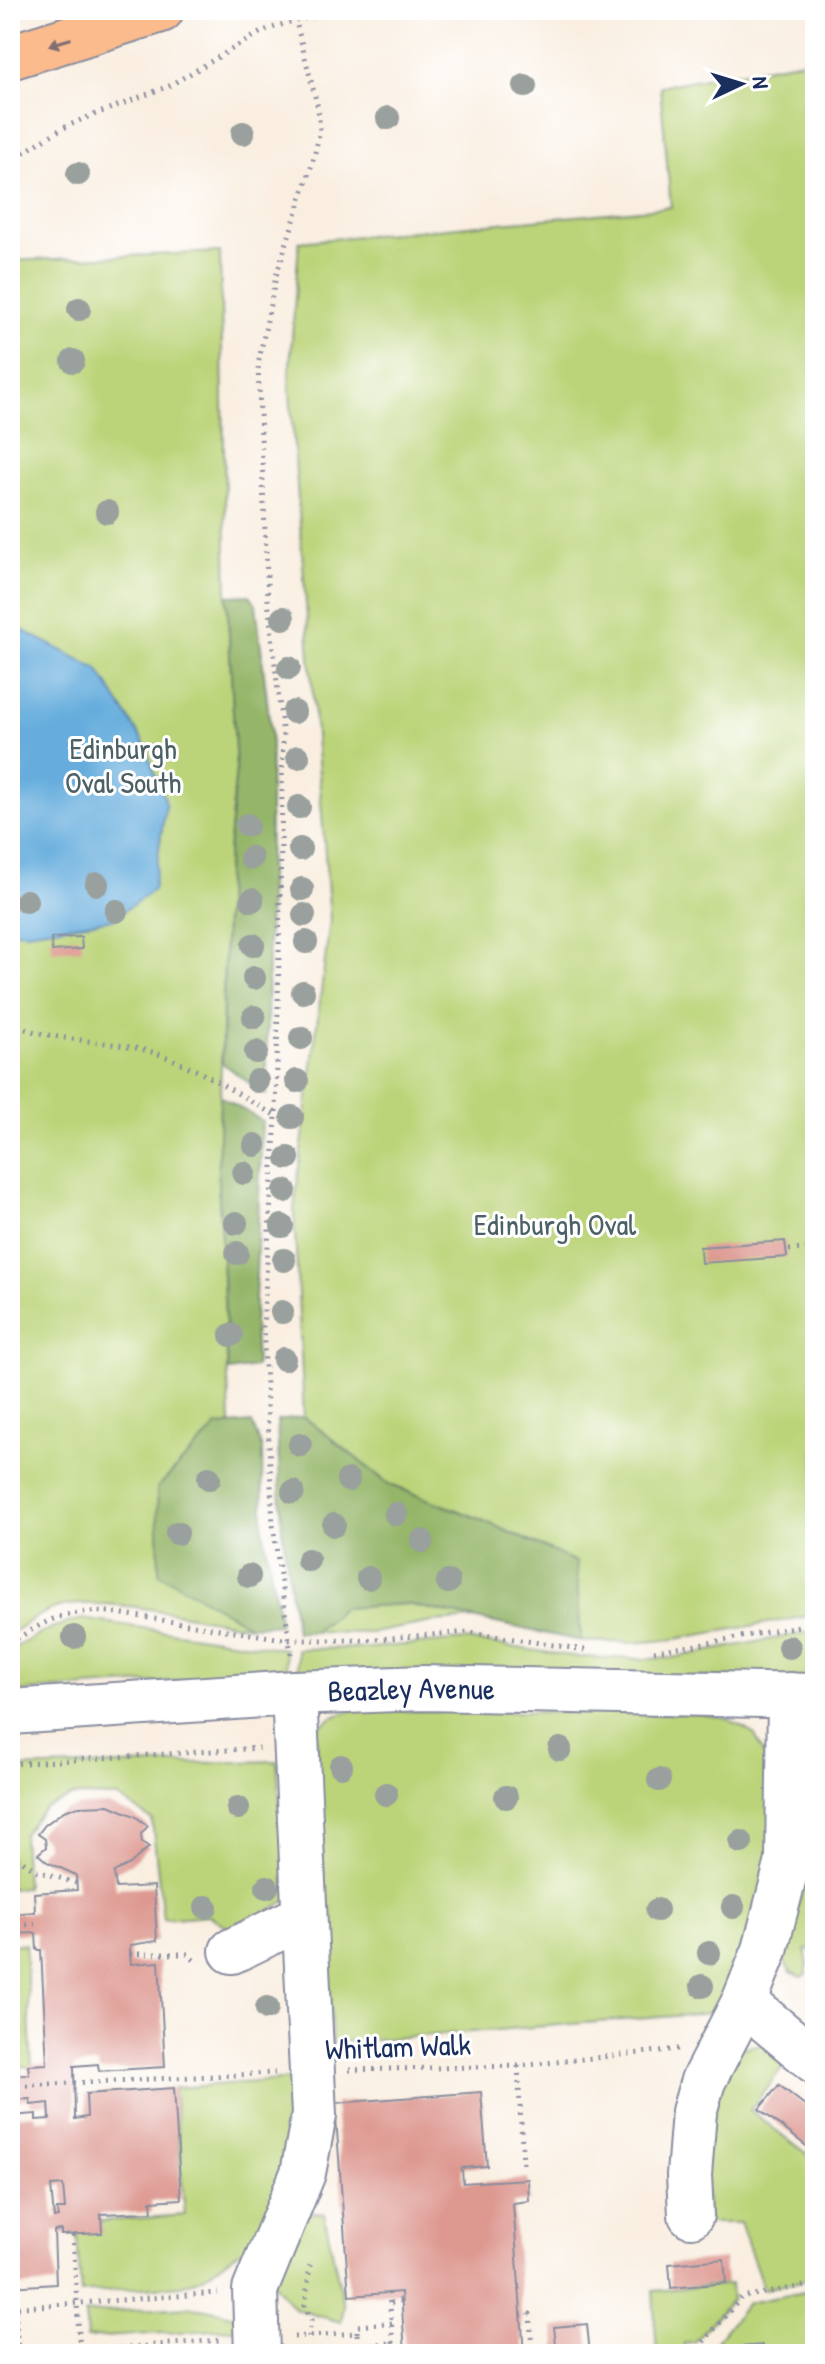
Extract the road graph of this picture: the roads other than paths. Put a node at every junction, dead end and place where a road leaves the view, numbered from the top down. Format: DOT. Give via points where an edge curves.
graph roads {
  1 [pos="161,10"];
  2 [pos="10,57"];
  3 [pos="294,1693"];
  4 [pos="802,1695"];
  5 [pos="10,1712"];
  6 [pos="304,1916"];
  7 [pos="214,1956"];
  8 [pos="744,2002"];
  9 [pos="815,2061"];
  10 [pos="691,2215"];
  11 [pos="257,2346"];
  1 -- 2 [label="main road, one-way"];
  3 -- 4 [label="street, Beazley Avenue" via="475,1687"];
  3 -- 5 [label="street, Beazley Avenue"];
  3 -- 6 [label="street"];
  4 -- 8 [label="street" via="788,1861 765,1950"];
  6 -- 7 [label="street"];
  6 -- 11 [label="street" via="314,2115 308,2156 255,2290"];
  8 -- 9 [label="street"];
  8 -- 10 [label="street" via="703,2081 694,2112"];
}
